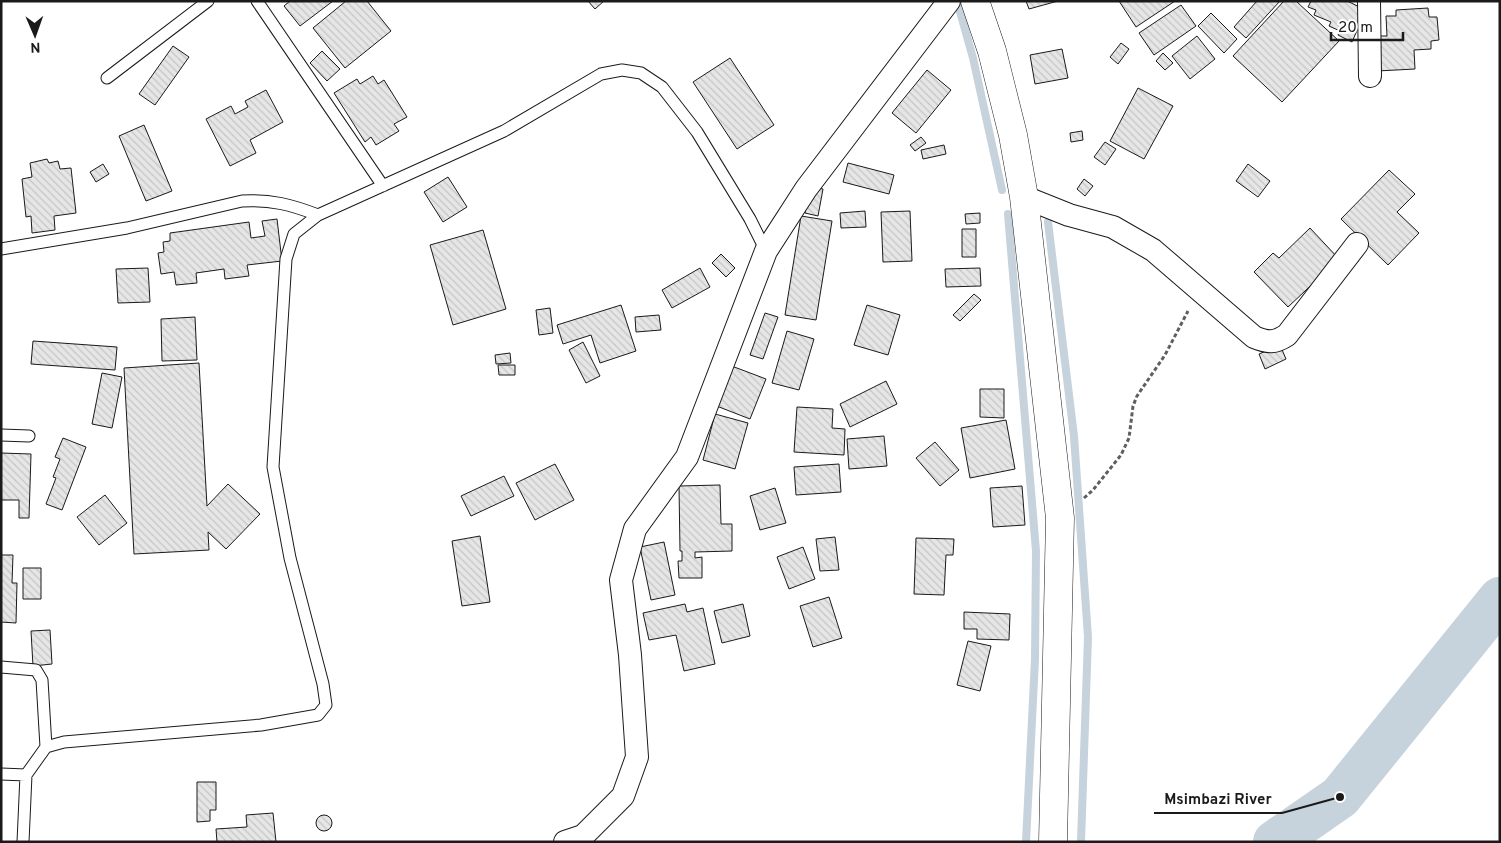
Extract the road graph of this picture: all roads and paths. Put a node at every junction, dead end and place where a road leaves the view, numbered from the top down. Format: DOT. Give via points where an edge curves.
graph roads {
  1 [pos="208,1"];
  2 [pos="257,1"];
  3 [pos="949,1"];
  4 [pos="975,1"];
  5 [pos="1369,1"];
  6 [pos="1370,76"];
  7 [pos="107,78"];
  8 [pos="383,186"];
  9 [pos="1024,197"];
  10 [pos="318,215"];
  11 [pos="1357,244"];
  12 [pos="1,249"];
  13 [pos="766,251"];
  14 [pos="1189,281"];
  15 [pos="1,435"];
  16 [pos="29,436"];
  17 [pos="1060,518"];
  18 [pos="1,667"];
  19 [pos="46,747"];
  20 [pos="1,774"];
  21 [pos="26,775"];
  22 [pos="1053,838"];
  23 [pos="23,842"];
  24 [pos="565,842"];
  1 -- 7 [label="lane"];
  2 -- 8 [label="lane"];
  3 -- 13 [label="street" via="806,189"];
  4 -- 9 [label="main road" via="992,51 1013,135"];
  5 -- 6 [label="street"];
  8 -- 10 [label="lane"];
  8 -- 13 [label="lane" via="504,131 601,74 622,70 641,73 662,87 697,132"];
  9 -- 14 [label="street" via="1069,215 1113,227 1153,250"];
  9 -- 17 [label="main road"];
  10 -- 12 [label="lane" via="286,203 260,199 127,228"];
  10 -- 19 [label="lane" via="294,234 286,259 273,467 290,558 326,705 318,715 261,725 64,742"];
  11 -- 14 [label="street" via="1288,335 1276,342 1254,337"];
  13 -- 24 [label="street" via="687,457 635,529 621,580 637,757 623,796 583,836"];
  14 -- 17 [label="path" via="1191,303 1188,313 1165,356 1137,396 1129,438 1121,455 1093,490"];
  15 -- 16 [label="lane"];
  17 -- 22 [label="main road"];
  18 -- 19 [label="lane" via="36,670 42,680"];
  19 -- 21 [label="lane"];
  20 -- 21 [label="lane"];
  21 -- 23 [label="lane"];
}
